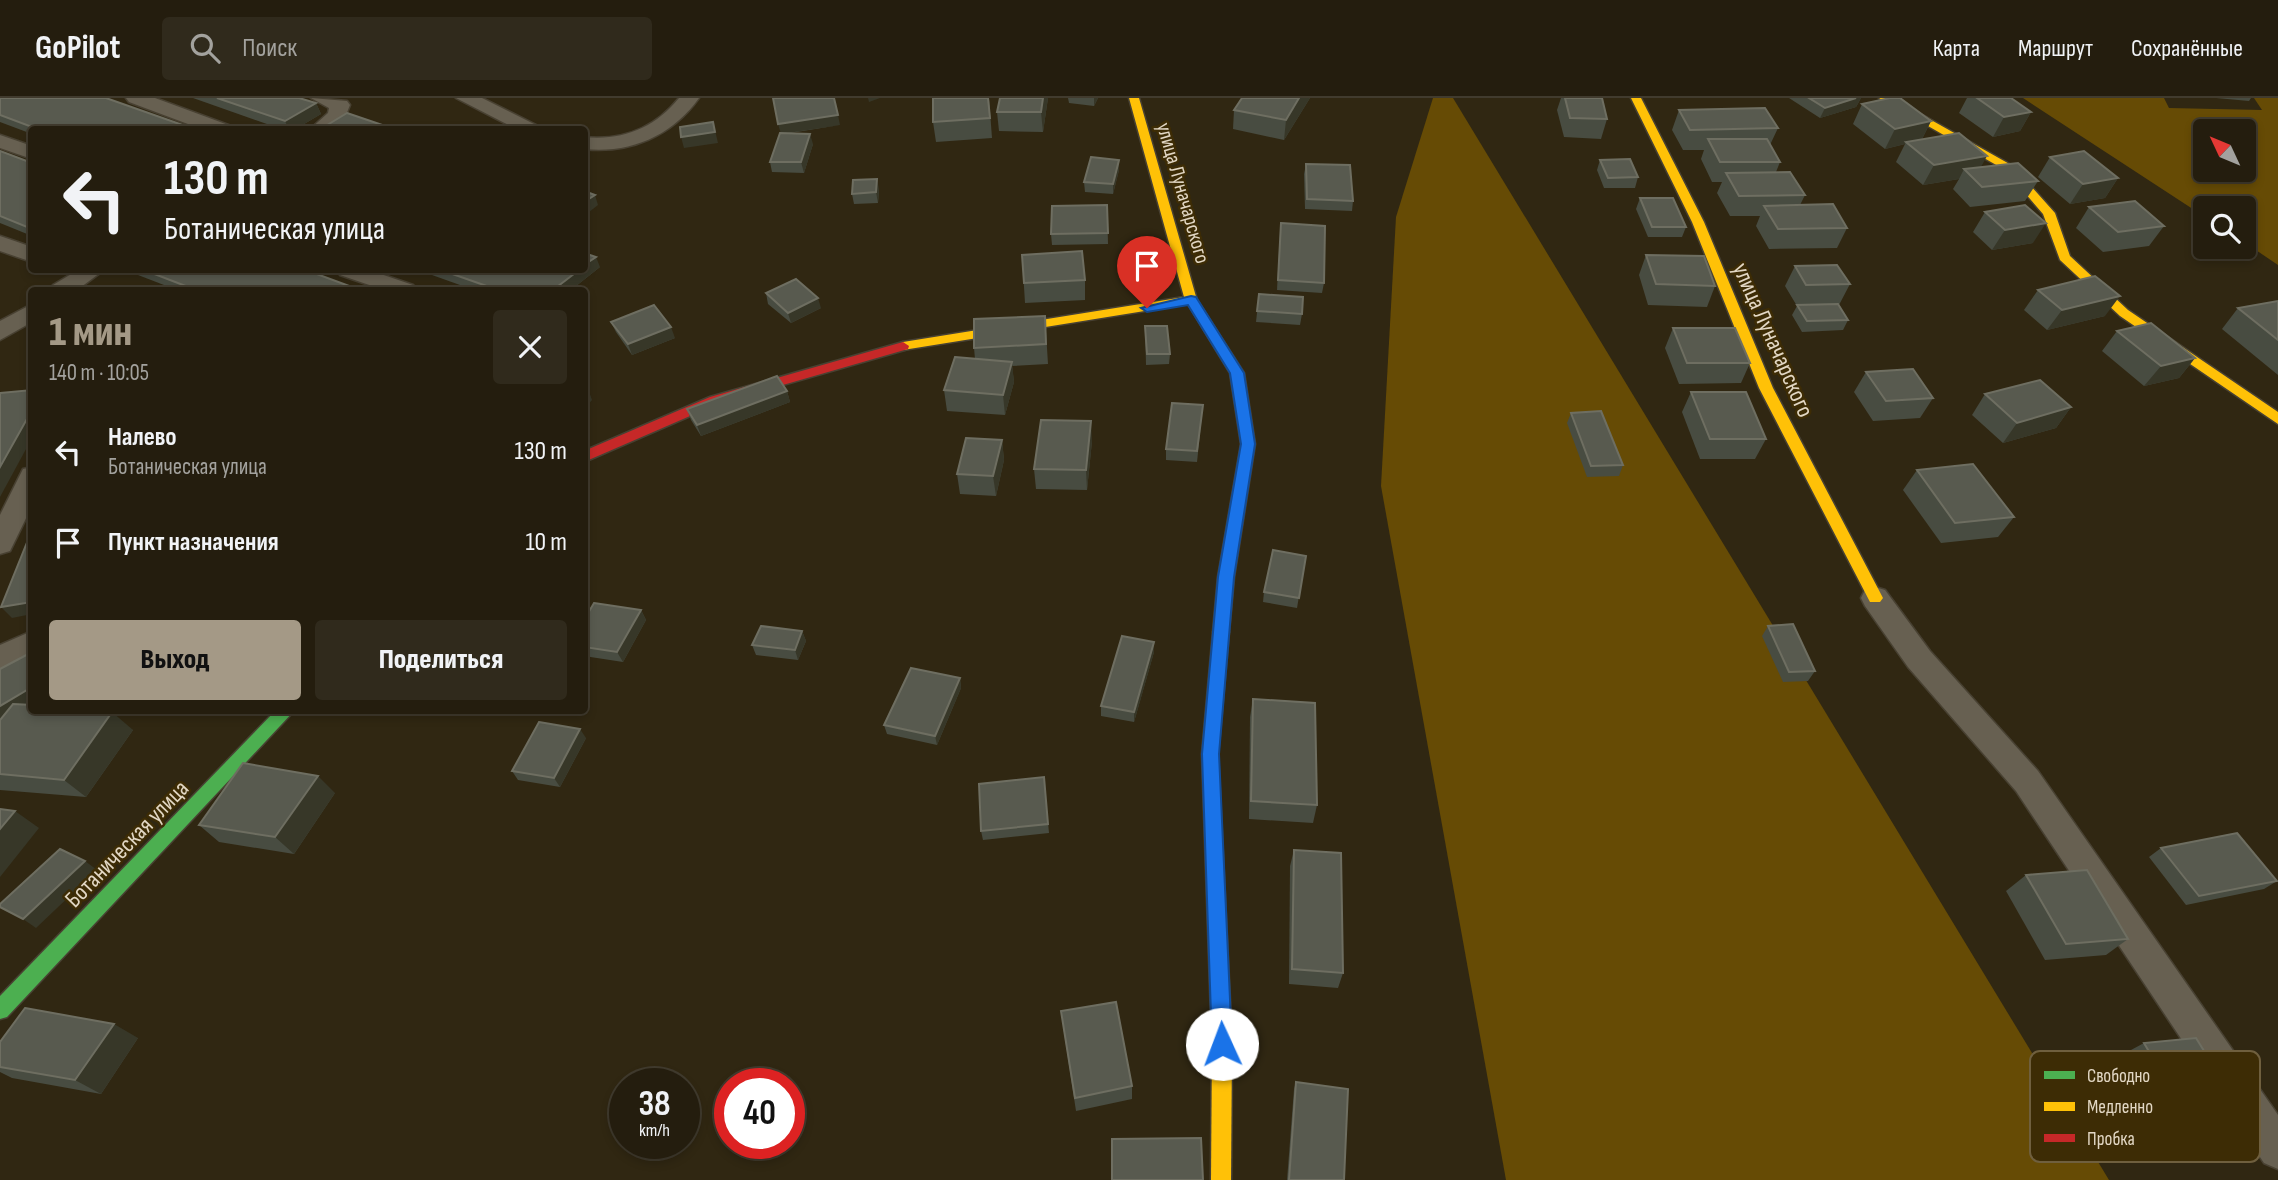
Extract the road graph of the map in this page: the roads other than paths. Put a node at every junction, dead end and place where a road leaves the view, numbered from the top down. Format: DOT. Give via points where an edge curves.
graph roads {
  1 [pos="136,98"];
  2 [pos="321,98"];
  3 [pos="466,98"];
  4 [pos="689,98"];
  5 [pos="1134,98"];
  6 [pos="1636,98"];
  7 [pos="1884,98"];
  8 [pos="213,126"];
  9 [pos="324,126"];
  10 [pos="527,126"];
  11 [pos="0,141"];
  12 [pos="588,143"];
  13 [pos="28,152"];
  14 [pos="0,243"];
  15 [pos="28,254"];
  16 [pos="357,273"];
  17 [pos="77,280"];
  18 [pos="96,287"];
  19 [pos="396,287"];
  20 [pos="1191,300"];
  21 [pos="28,314"];
  22 [pos="0,332"];
  23 [pos="2278,419"];
  24 [pos="588,455"];
  25 [pos="28,484"];
  26 [pos="0,544"];
  27 [pos="1875,598"];
  28 [pos="28,645"];
  29 [pos="0,659"];
  30 [pos="283,714"];
  31 [pos="0,1010"];
  32 [pos="2211,1051"];
  33 [pos="2260,1123"];
  34 [pos="2278,1149"];
  35 [pos="1221,1180"];
  1 -- 8 [label="lane"];
  2 -- 9 [label="lane" via="341,105 337,116"];
  3 -- 10 [label="lane"];
  4 -- 12 [label="lane" via="648,134 625,144"];
  5 -- 20 [label="street, улица Луначарского"];
  6 -- 27 [label="street, улица Луначарского" via="1698,222 1766,388"];
  7 -- 23 [label="street" via="2009,168 2049,214 2064,257 2084,276 2124,313"];
  11 -- 13 [label="lane"];
  14 -- 15 [label="lane"];
  16 -- 19 [label="lane"];
  17 -- 18 [label="lane"];
  20 -- 24 [label="street" via="885,349 715,400"];
  20 -- 35 [label="street, улица Луначарского" via="1237,373 1248,444 1226,577 1210,754 1222,1044"];
  21 -- 22 [label="lane"];
  25 -- 26 [label="lane"];
  27 -- 32 [label="lane" via="1919,659 2026,781"];
  28 -- 29 [label="lane"];
  30 -- 31 [label="street, Ботаническая улица"];
  33 -- 34 [label="lane"];
}
